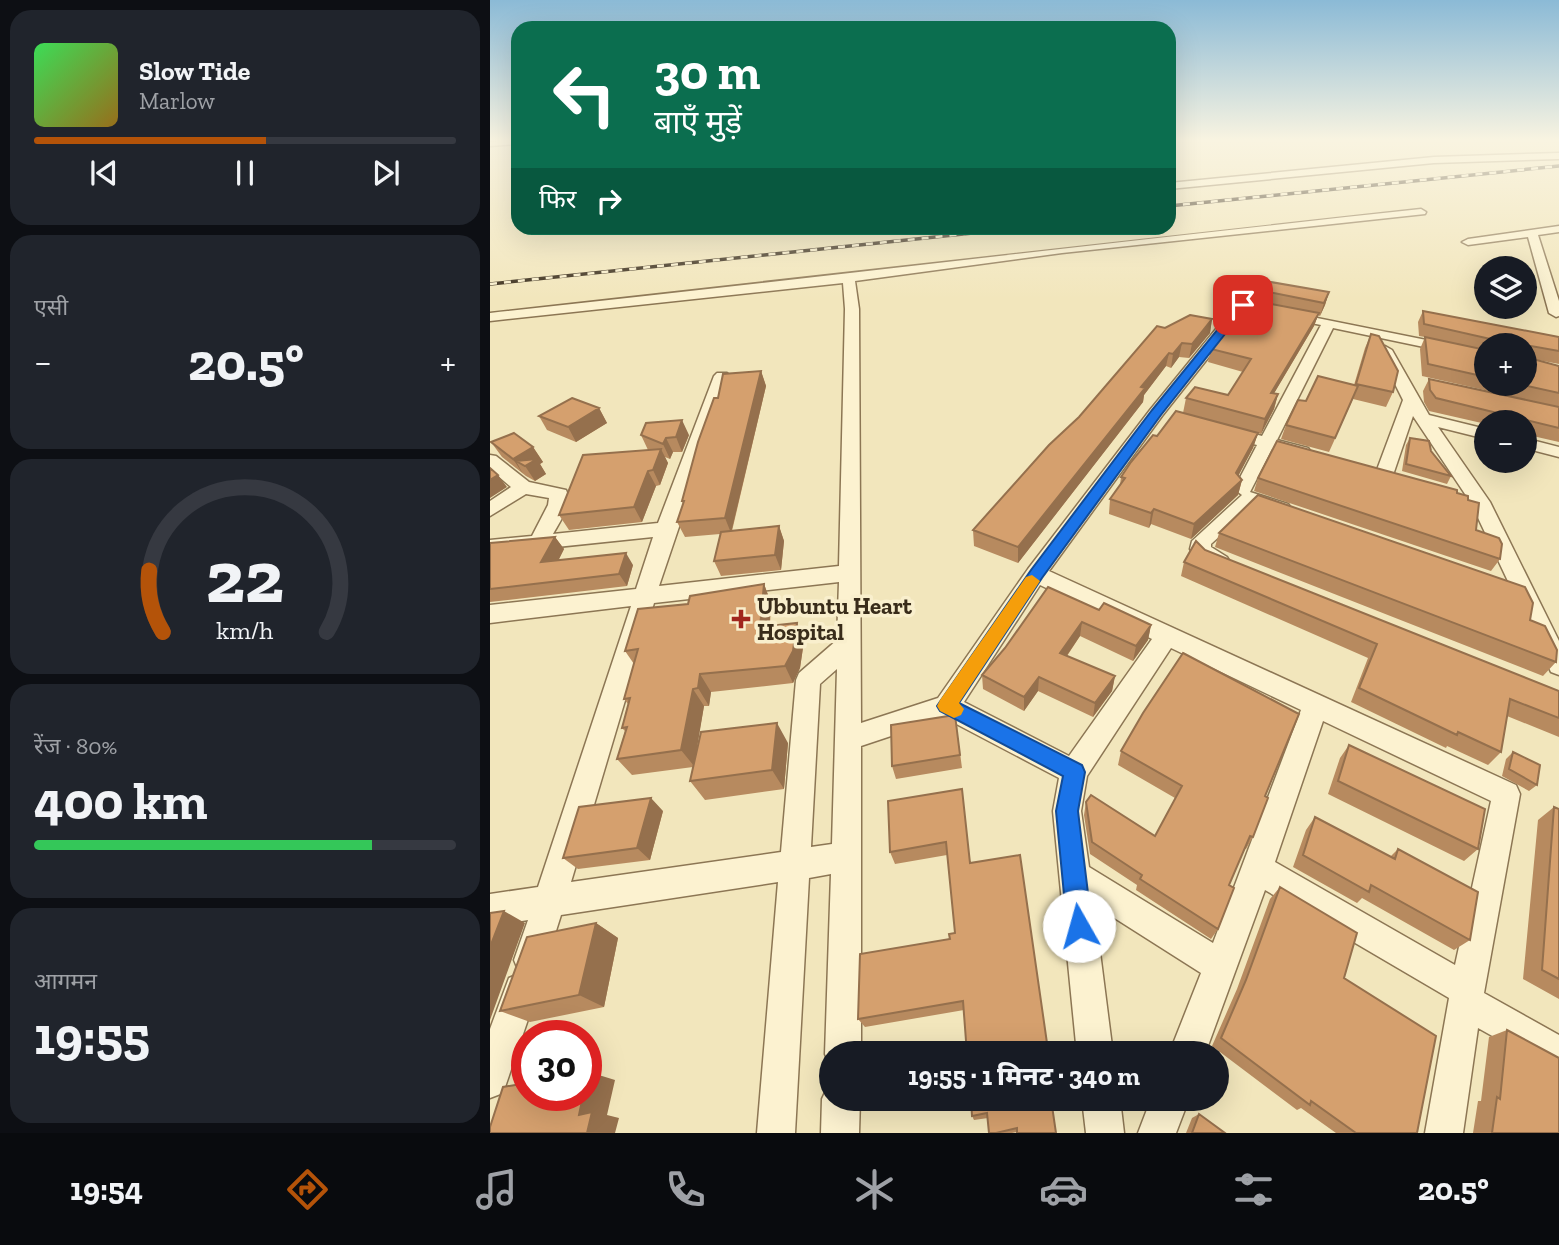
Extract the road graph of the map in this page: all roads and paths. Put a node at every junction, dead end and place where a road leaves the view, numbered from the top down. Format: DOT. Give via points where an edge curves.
graph roads {
  1 [pos="1421,212"];
  2 [pos="1559,229"];
  3 [pos="1532,232"];
  4 [pos="1468,242"];
  5 [pos="849,278"];
  6 [pos="1556,313"];
  7 [pos="490,317"];
  8 [pos="1329,323"];
  9 [pos="1375,333"];
  10 [pos="1474,354"];
  11 [pos="722,376"];
  12 [pos="1401,379"];
  13 [pos="1427,384"];
  14 [pos="1411,400"];
  15 [pos="1157,412"];
  16 [pos="1423,418"];
  17 [pos="1181,419"];
  18 [pos="1206,426"];
  19 [pos="1474,431"];
  20 [pos="1267,442"];
  21 [pos="1537,446"];
  22 [pos="1559,452"];
  23 [pos="1319,457"];
  24 [pos="490,460"];
  25 [pos="1384,475"];
  26 [pos="523,487"];
  27 [pos="1243,489"];
  28 [pos="1456,495"];
  29 [pos="1479,502"];
  30 [pos="490,510"];
  31 [pos="1300,515"];
  32 [pos="666,529"];
  33 [pos="539,542"];
  34 [pos="490,547"];
  35 [pos="1235,568"];
  36 [pos="848,573"];
  37 [pos="1037,574"];
  38 [pos="1498,584"];
  39 [pos="1524,593"];
  40 [pos="645,596"];
  41 [pos="490,614"];
  42 [pos="1167,635"];
  43 [pos="847,645"];
  44 [pos="1559,665"];
  45 [pos="1316,704"];
  46 [pos="947,706"];
  47 [pos="848,739"];
  48 [pos="1074,772"];
  49 [pos="849,857"];
  50 [pos="796,865"];
  51 [pos="1258,869"];
  52 [pos="1073,875"];
  53 [pos="551,901"];
  54 [pos="490,910"];
  55 [pos="1221,966"];
  56 [pos="1466,996"];
  57 [pos="843,1041"];
  58 [pos="1093,1041"];
  59 [pos="1192,1041"];
  60 [pos="1559,1055"];
  61 [pos="490,1080"];
  62 [pos="841,1111"];
  63 [pos="1102,1111"];
  64 [pos="1165,1111"];
  65 [pos="776,1133"];
  66 [pos="840,1133"];
  67 [pos="1105,1133"];
  68 [pos="1157,1133"];
  69 [pos="1444,1133"];
  1 -- 5 [label="street"];
  2 -- 3 [label="street"];
  3 -- 4 [label="street"];
  3 -- 6 [label="street"];
  5 -- 7 [label="street"];
  5 -- 36 [label="street"];
  8 -- 9 [label="street"];
  8 -- 15 [label="street" via="1243,305"];
  8 -- 20 [label="street"];
  9 -- 10 [label="street"];
  9 -- 12 [label="street"];
  11 -- 32 [label="street"];
  12 -- 13 [label="street"];
  12 -- 14 [label="street"];
  14 -- 16 [label="street"];
  14 -- 25 [label="street"];
  15 -- 17 [label="street"];
  15 -- 37 [label="street"];
  16 -- 19 [label="street"];
  16 -- 29 [label="street"];
  18 -- 20 [label="street"];
  20 -- 23 [label="street"];
  20 -- 27 [label="street"];
  21 -- 22 [label="street"];
  24 -- 26 [label="street"];
  26 -- 30 [label="street"];
  26 -- 33 [label="street" via="559,494"];
  28 -- 29 [label="street"];
  29 -- 39 [label="street"];
  31 -- 35 [label="street" via="1250,498 1242,503 1202,541 1200,549"];
  32 -- 33 [label="street"];
  32 -- 40 [label="street"];
  33 -- 34 [label="street"];
  36 -- 40 [label="street"];
  36 -- 43 [label="street"];
  37 -- 42 [label="street"];
  37 -- 46 [label="street"];
  38 -- 39 [label="street"];
  39 -- 44 [label="street"];
  40 -- 41 [label="street"];
  40 -- 53 [label="street"];
  42 -- 45 [label="street"];
  42 -- 48 [label="street"];
  43 -- 47 [label="street"];
  43 -- 50 [label="street" via="808,680"];
  45 -- 51 [label="street"];
  45 -- 56 [label="street" via="1506,794"];
  46 -- 47 [label="street"];
  46 -- 48 [label="street"];
  47 -- 49 [label="street"];
  48 -- 52 [label="street" via="1067,811"];
  49 -- 50 [label="street"];
  49 -- 57 [label="street"];
  50 -- 53 [label="street"];
  50 -- 65 [label="street"];
  51 -- 55 [label="street"];
  51 -- 56 [label="street"];
  52 -- 55 [label="street"];
  52 -- 58 [label="street"];
  53 -- 54 [label="street"];
  53 -- 61 [label="street"];
  55 -- 59 [label="street"];
  56 -- 60 [label="street"];
  56 -- 69 [label="street"];
  62 -- 66 [label="street"];
  63 -- 67 [label="street"];
  64 -- 68 [label="street"];
}
